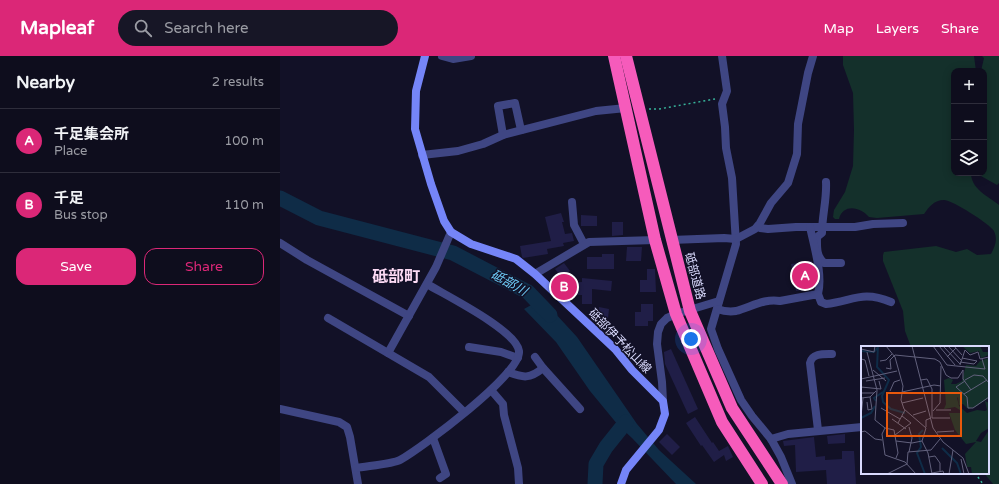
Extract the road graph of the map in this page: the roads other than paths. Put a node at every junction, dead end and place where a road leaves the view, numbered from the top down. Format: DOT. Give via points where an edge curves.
graph roads {
  1 [pos="425,56"];
  2 [pos="442,56"];
  3 [pos="471,56"];
  4 [pos="614,56"];
  5 [pos="626,56"];
  6 [pos="722,56"];
  7 [pos="813,56"];
  8 [pos="626,108"];
  9 [pos="521,130"];
  10 [pos="503,135"];
  11 [pos="422,155"];
  12 [pos="826,182"];
  13 [pos="572,202"];
  14 [pos="903,223"];
  15 [pos="758,226"];
  16 [pos="810,227"];
  17 [pos="822,227"];
  18 [pos="451,232"];
  19 [pos="736,239"];
  20 [pos="655,240"];
  21 [pos="672,240"];
  22 [pos="280,242"];
  23 [pos="584,244"];
  24 [pos="841,263"];
  25 [pos="535,274"];
  26 [pos="427,284"];
  27 [pos="818,294"];
  28 [pos="891,302"];
  29 [pos="718,305"];
  30 [pos="690,311"];
  31 [pos="676,314"];
  32 [pos="409,316"];
  33 [pos="328,318"];
  34 [pos="469,347"];
  35 [pos="388,353"];
  36 [pos="832,354"];
  37 [pos="535,357"];
  38 [pos="518,358"];
  39 [pos="543,368"];
  40 [pos="508,372"];
  41 [pos="491,390"];
  42 [pos="663,401"];
  43 [pos="280,409"];
  44 [pos="580,409"];
  45 [pos="464,412"];
  46 [pos="861,426"];
  47 [pos="818,430"];
  48 [pos="433,438"];
  49 [pos="771,439"];
  50 [pos="356,468"];
  51 [pos="440,478"];
  52 [pos="358,484"];
  53 [pos="519,484"];
  54 [pos="621,484"];
  55 [pos="762,484"];
  56 [pos="782,484"];
  57 [pos="792,484"];
  1 -- 11 [label="main road" via="416,91 415,108 415,129"];
  2 -- 3 [label="street" via="453,59"];
  4 -- 8 [label="highway"];
  5 -- 21 [label="highway, 砥部道路"];
  6 -- 19 [label="street" via="727,91 722,104 732,178"];
  7 -- 15 [label="street" via="798,124 797,154 788,183 771,203"];
  8 -- 9 [label="street" via="596,111"];
  8 -- 20 [label="highway"];
  9 -- 10 [label="street"];
  9 -- 10 [label="street" via="515,103 498,106"];
  10 -- 11 [label="street" via="458,152"];
  11 -- 18 [label="main road" via="444,221"];
  12 -- 17 [label="street"];
  13 -- 23 [label="street" via="574,225"];
  14 -- 17 [label="street"];
  15 -- 16 [label="street" via="768,229"];
  15 -- 19 [label="street"];
  16 -- 17 [label="street"];
  16 -- 27 [label="street" via="820,286"];
  17 -- 24 [label="street" via="822,233 816,237 819,259 824,263"];
  18 -- 25 [label="main road, 砥部伊予松山線" via="472,244 516,259"];
  18 -- 26 [label="street"];
  19 -- 21 [label="street"];
  19 -- 29 [label="street"];
  20 -- 23 [label="street"];
  20 -- 31 [label="highway"];
  21 -- 30 [label="highway, 砥部道路"];
  22 -- 32 [label="street" via="307,260"];
  23 -- 25 [label="street"];
  25 -- 42 [label="main road, 砥部伊予松山線" via="615,349"];
  26 -- 32 [label="street"];
  26 -- 38 [label="street" via="500,328 516,346 519,351"];
  27 -- 28 [label="street" via="821,302 826,304 868,296"];
  27 -- 29 [label="street" via="774,300 726,312"];
  29 -- 30 [label="street"];
  29 -- 49 [label="street" via="711,329 718,349 741,400"];
  30 -- 31 [label="street"];
  30 -- 56 [label="highway, 砥部道路" via="732,408"];
  31 -- 42 [label="street" via="667,318 658,332"];
  31 -- 55 [label="highway" via="722,422"];
  32 -- 35 [label="street"];
  33 -- 35 [label="street"];
  34 -- 38 [label="street" via="501,352"];
  35 -- 45 [label="street" via="429,377"];
  36 -- 47 [label="street" via="812,357 810,363"];
  37 -- 39 [label="street"];
  38 -- 40 [label="street"];
  39 -- 40 [label="street" via="528,377"];
  39 -- 44 [label="street"];
  40 -- 41 [label="street"];
  41 -- 45 [label="street"];
  41 -- 53 [label="street" via="503,404 518,468"];
  42 -- 54 [label="main road" via="665,414 659,430 634,458"];
  43 -- 50 [label="street" via="340,422 347,427"];
  45 -- 48 [label="street"];
  46 -- 47 [label="street"];
  47 -- 49 [label="street"];
  48 -- 50 [label="street" via="399,461"];
  48 -- 51 [label="street" via="446,474"];
  49 -- 57 [label="street"];
  50 -- 52 [label="street"];
}
